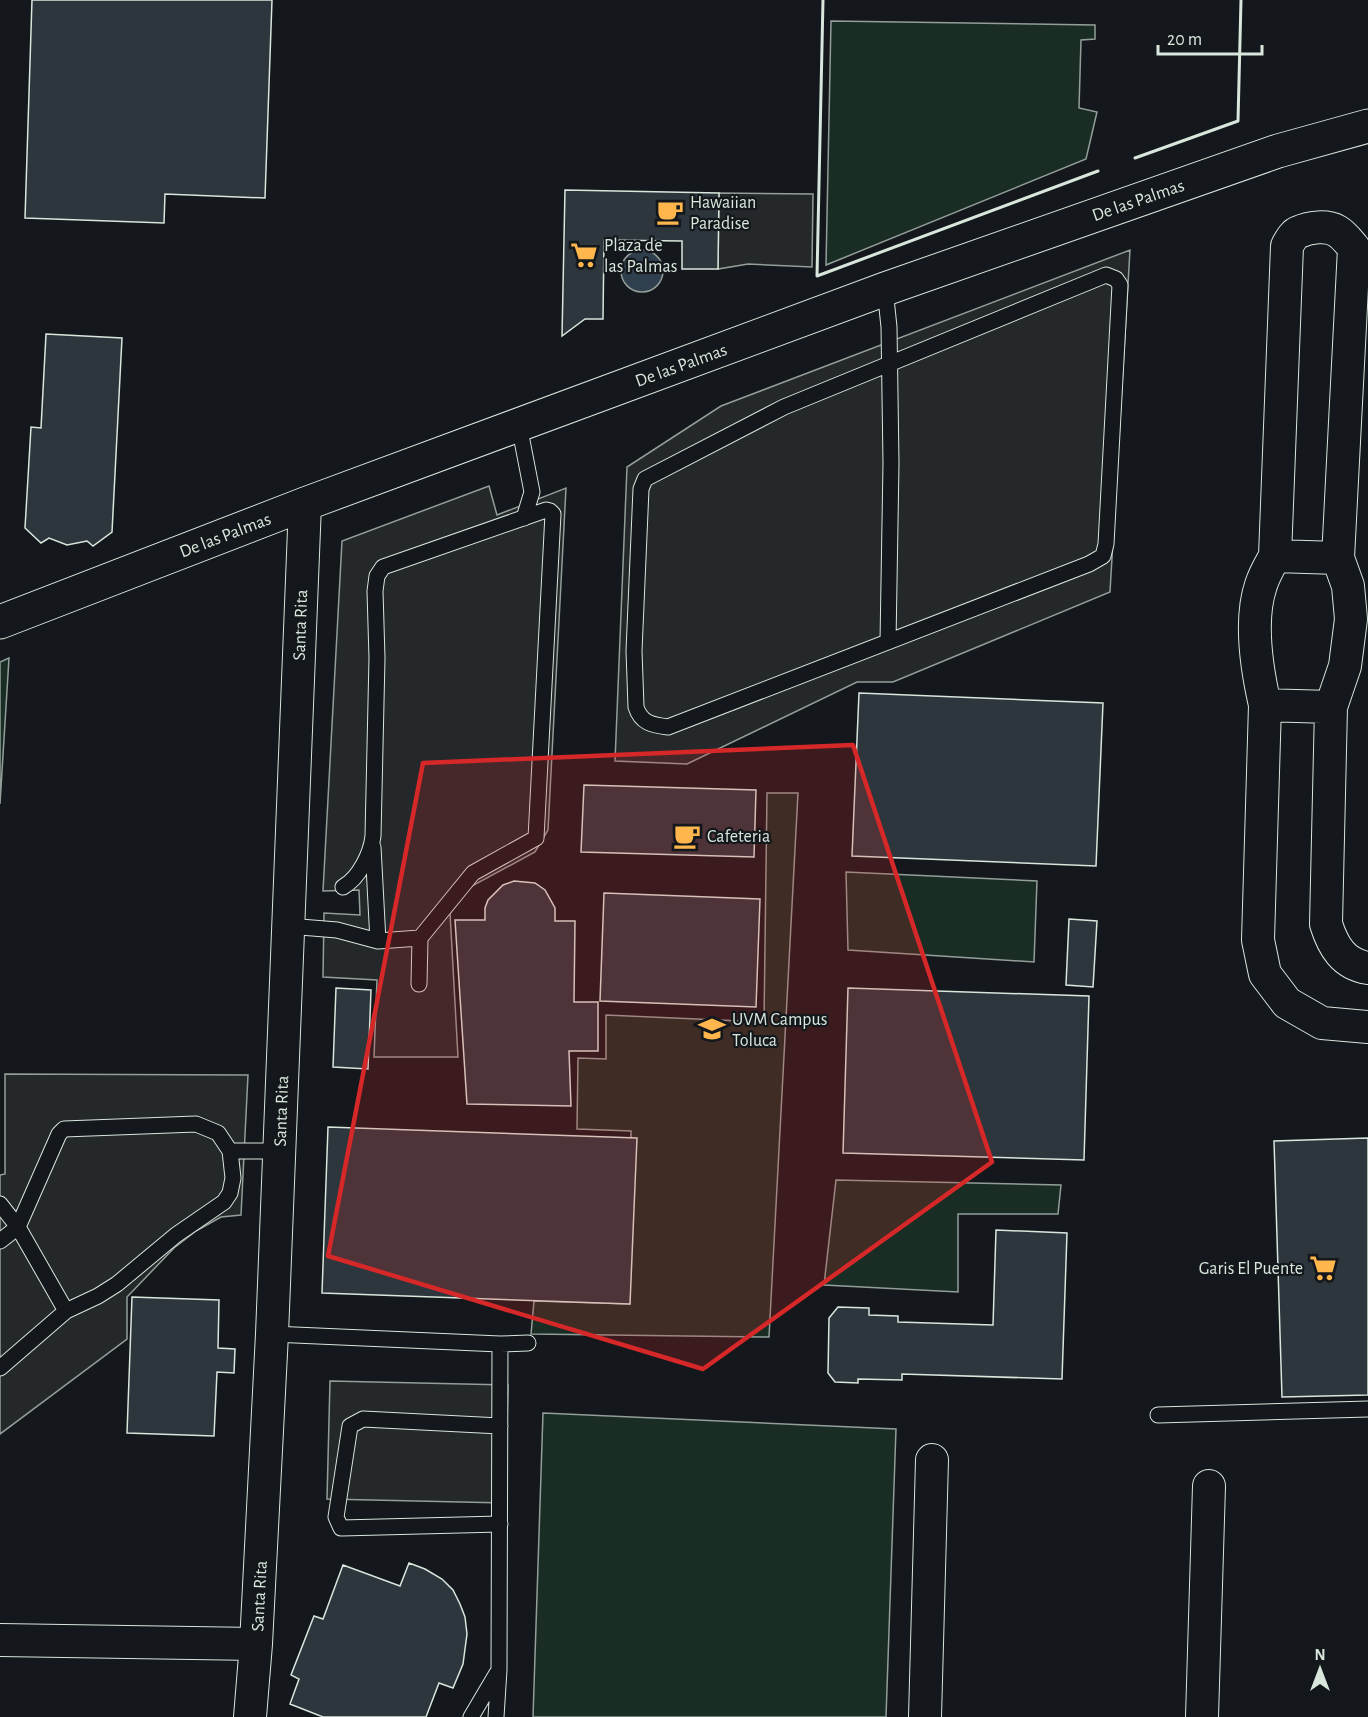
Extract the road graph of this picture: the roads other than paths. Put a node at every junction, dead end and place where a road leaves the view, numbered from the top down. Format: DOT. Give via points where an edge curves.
graph roads {
  1 [pos="1368,126"];
  2 [pos="885,289"];
  3 [pos="889,364"];
  4 [pos="519,425"];
  5 [pos="305,504"];
  6 [pos="524,518"];
  7 [pos="1275,556"];
  8 [pos="1338,558"];
  9 [pos="0,622"];
  10 [pos="888,642"];
  11 [pos="1265,705"];
  12 [pos="1331,707"];
  13 [pos="372,844"];
  14 [pos="343,887"];
  15 [pos="288,926"];
  16 [pos="420,939"];
  17 [pos="378,941"];
  18 [pos="1368,968"];
  19 [pos="419,984"];
  20 [pos="1368,1027"];
  21 [pos="230,1151"];
  22 [pos="280,1151"];
  23 [pos="0,1204"];
  24 [pos="18,1227"];
  25 [pos="0,1241"];
  26 [pos="66,1311"];
  27 [pos="272,1334"];
  28 [pos="528,1343"];
  29 [pos="500,1344"];
  30 [pos="0,1368"];
  31 [pos="1368,1409"];
  32 [pos="1158,1415"];
  33 [pos="500,1426"];
  34 [pos="932,1460"];
  35 [pos="1209,1486"];
  36 [pos="500,1524"];
  37 [pos="0,1640"];
  38 [pos="256,1644"];
  39 [pos="499,1670"];
  40 [pos="250,1717"];
  41 [pos="471,1717"];
  42 [pos="496,1717"];
  43 [pos="924,1717"];
  44 [pos="1202,1717"];
  1 -- 2 [label="street, De las Palmas" via="1278,151"];
  2 -- 3 [label="lane"];
  2 -- 4 [label="street, De las Palmas"];
  3 -- 10 [label="lane"];
  3 -- 10 [label="lane" via="1106,275 1120,285 1106,544 1102,555 1089,564"];
  3 -- 10 [label="lane" via="784,407 645,479 641,489 634,651 636,707 644,721 668,727"];
  4 -- 5 [label="street, De las Palmas"];
  4 -- 6 [label="lane" via="532,492"];
  5 -- 9 [label="street, De las Palmas"];
  5 -- 15 [label="street, Santa Rita"];
  6 -- 13 [label="lane" via="378,572"];
  6 -- 16 [label="lane" via="546,510 553,514 536,835 534,840 473,873"];
  7 -- 8 [label="street"];
  7 -- 8 [label="street" via="1287,246 1299,232 1322,227 1335,229 1354,248"];
  7 -- 11 [label="street" via="1257,601 1258,672"];
  8 -- 12 [label="street" via="1348,586 1351,619 1345,666"];
  11 -- 12 [label="street"];
  11 -- 20 [label="street" via="1258,940 1265,974 1287,1003 1322,1023"];
  12 -- 18 [label="street" via="1326,924 1332,943 1344,956 1356,966"];
  13 -- 14 [label="lane" via="354,878"];
  13 -- 17 [label="lane"];
  15 -- 17 [label="lane" via="338,930"];
  15 -- 22 [label="street, Santa Rita"];
  16 -- 17 [label="lane"];
  16 -- 19 [label="lane"];
  21 -- 22 [label="lane"];
  21 -- 24 [label="lane" via="218,1133 196,1124 64,1129"];
  21 -- 26 [label="lane" via="233,1178 224,1202 117,1284"];
  22 -- 27 [label="street, Santa Rita"];
  23 -- 24 [label="lane"];
  24 -- 25 [label="lane"];
  24 -- 26 [label="lane"];
  26 -- 30 [label="lane"];
  27 -- 29 [label="lane"];
  27 -- 38 [label="street, Santa Rita"];
  28 -- 29 [label="lane"];
  29 -- 33 [label="lane"];
  31 -- 32 [label="lane"];
  33 -- 36 [label="lane"];
  33 -- 36 [label="lane" via="363,1419 350,1426 336,1517 341,1528"];
  34 -- 43 [label="street"];
  35 -- 44 [label="street"];
  36 -- 39 [label="lane"];
  37 -- 38 [label="street"];
  38 -- 40 [label="street, Santa Rita"];
  39 -- 41 [label="lane"];
  39 -- 42 [label="lane"];
}
